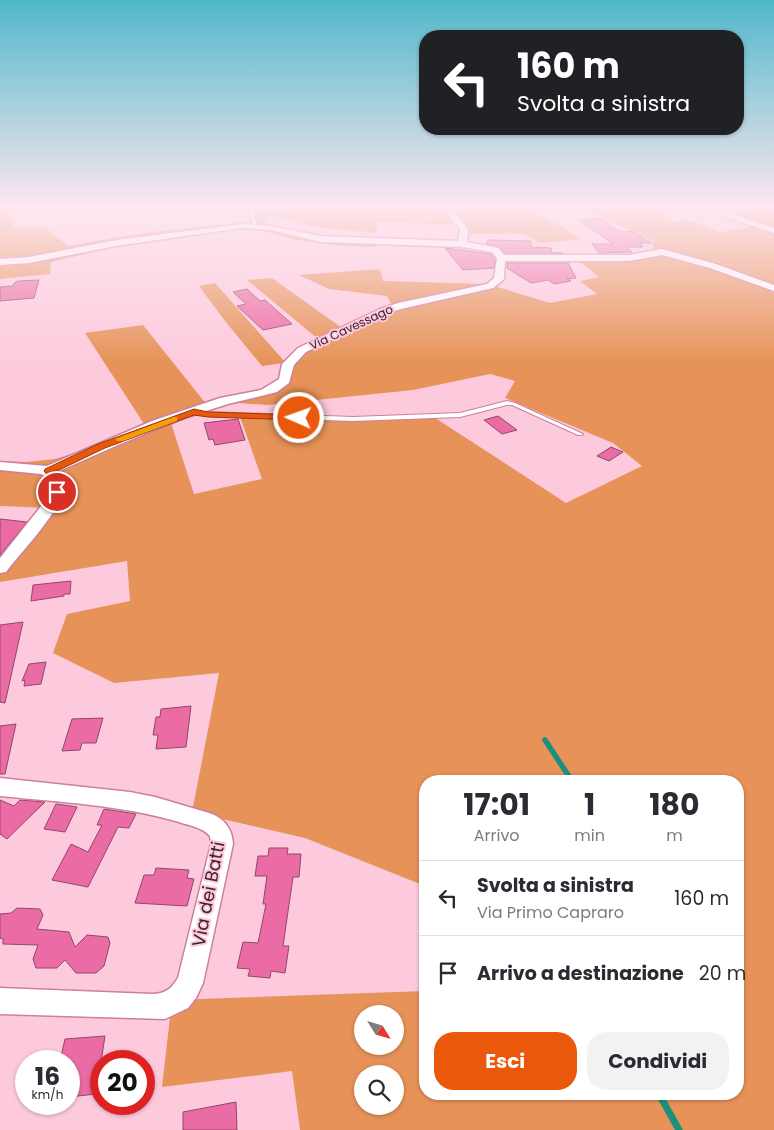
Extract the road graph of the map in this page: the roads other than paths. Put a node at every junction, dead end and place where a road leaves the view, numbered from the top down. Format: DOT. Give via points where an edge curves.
graph roads {
  1 [pos="501,258"];
  2 [pos="35,259"];
  3 [pos="568,259"];
  4 [pos="603,259"];
  5 [pos="689,259"];
  6 [pos="0,262"];
  7 [pos="774,288"];
  8 [pos="194,412"];
  9 [pos="580,434"];
  10 [pos="0,466"];
  11 [pos="48,471"];
  12 [pos="0,568"];
  13 [pos="0,787"];
  14 [pos="0,1001"];
  1 -- 8 [label="street, Via Cavessago" via="499,279 490,286 384,310 302,350 288,364 285,380 277,387"];
  2 -- 6 [label="street"];
  3 -- 4 [label="street"];
  5 -- 7 [label="street"];
  8 -- 9 [label="lane, Via Cavessago" via="353,419 460,415 507,403"];
  8 -- 11 [label="street, Via Cavessago" via="102,446"];
  10 -- 11 [label="street"];
  11 -- 12 [label="street" via="58,480 57,492"];
  13 -- 14 [label="street, Via dei Batti" via="155,806 209,822 220,832 222,844 190,983 172,1005 163,1008"];
}
